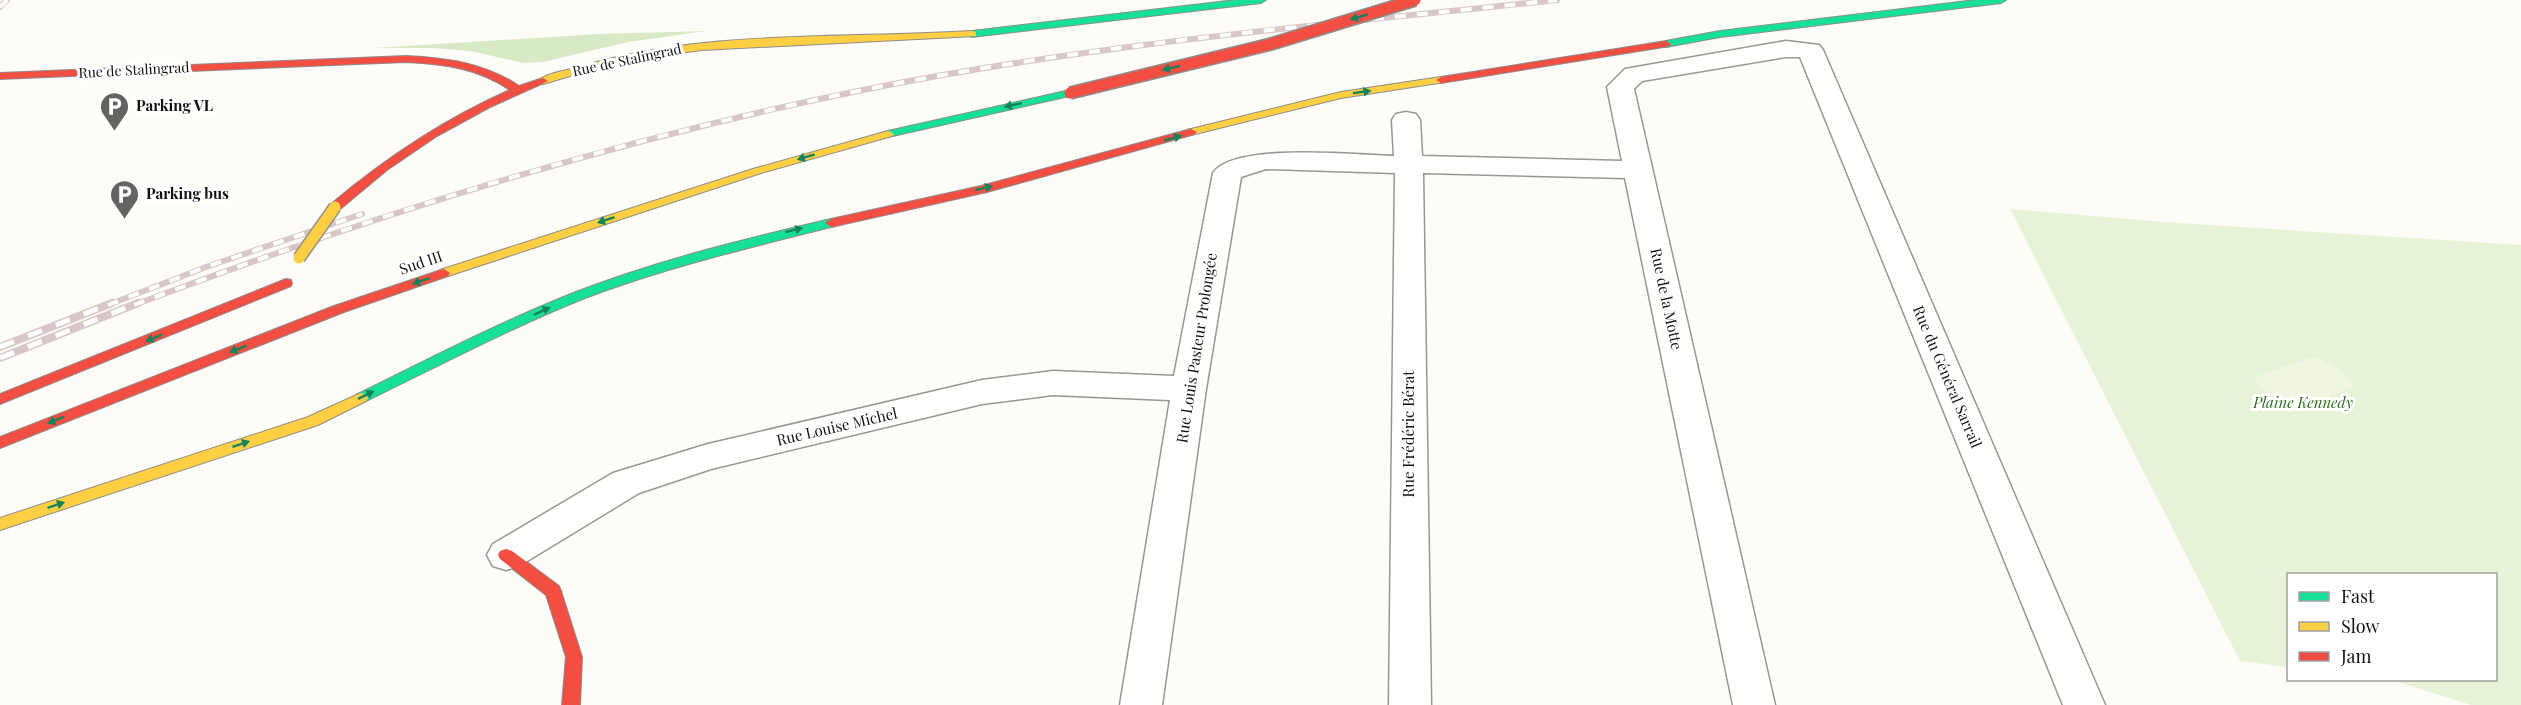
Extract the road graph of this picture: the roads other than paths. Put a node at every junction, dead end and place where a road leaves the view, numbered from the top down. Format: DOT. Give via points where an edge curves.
graph roads {
  1 [pos="1260,0"];
  2 [pos="1415,0"];
  3 [pos="2001,0"];
  4 [pos="1810,50"];
  5 [pos="0,76"];
  6 [pos="516,89"];
  7 [pos="1406,120"];
  8 [pos="1409,163"];
  9 [pos="1638,170"];
  10 [pos="1190,389"];
  11 [pos="0,399"];
  12 [pos="0,443"];
  13 [pos="0,524"];
  14 [pos="506,555"];
  15 [pos="571,705"];
  16 [pos="1141,705"];
  17 [pos="1410,705"];
  18 [pos="1754,705"];
  19 [pos="2084,705"];
  1 -- 6 [label="main road, Rue de Stalingrad" via="945,36 687,47 593,66"];
  2 -- 12 [label="main road, Sud III, one-way, bridge" via="1271,44 862,140 757,171 339,309"];
  13 -- 3 [label="main road, one-way" via="313,421 546,309 649,270 737,244 982,189 1341,95 1720,34"];
  4 -- 9 [label="street, Rue de la Motte" via="1786,49 1634,75 1620,87"];
  4 -- 19 [label="street, Rue du Général Sarrail"];
  5 -- 6 [label="main road, Rue de Stalingrad" via="406,59 486,69"];
  6 -- 11 [label="main road, one-way, bridge" via="464,113 370,174 335,207 286,283"];
  7 -- 8 [label="street, Rue Frédéric Bérat"];
  8 -- 9 [label="street"];
  8 -- 10 [label="street, Rue Louis Pasteur Prolongée" via="1266,161 1239,166 1227,173"];
  8 -- 17 [label="street, Rue Frédéric Bérat"];
  9 -- 18 [label="street, Rue de la Motte"];
  10 -- 14 [label="street, Rue Louise Michel" via="1053,383 982,392 708,457 626,483"];
  10 -- 16 [label="street, Rue Louis Pasteur Prolongée"];
  14 -- 15 [label="main road" via="553,591 574,657"];
}
